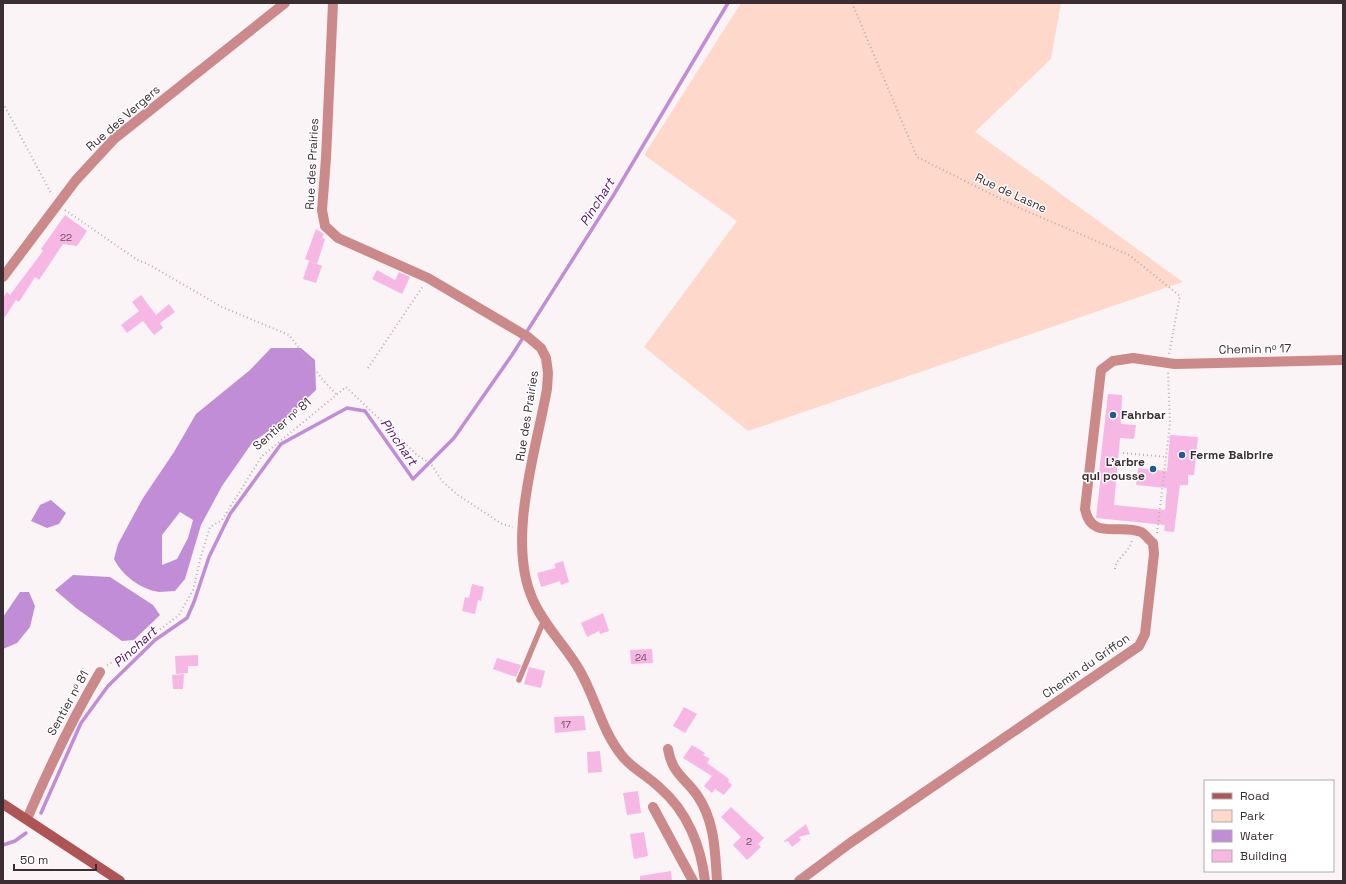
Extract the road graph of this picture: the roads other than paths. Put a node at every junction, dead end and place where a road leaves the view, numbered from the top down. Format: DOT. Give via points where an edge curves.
graph roads {
  1 [pos="285,3"];
  2 [pos="332,3"];
  3 [pos="3,277"];
  4 [pos="1343,360"];
  5 [pos="1153,543"];
  6 [pos="544,620"];
  7 [pos="100,672"];
  8 [pos="519,680"];
  9 [pos="668,749"];
  10 [pos="3,804"];
  11 [pos="653,807"];
  12 [pos="27,819"];
  13 [pos="120,881"];
  14 [pos="693,881"];
  15 [pos="706,881"];
  16 [pos="717,881"];
  17 [pos="799,881"];
  1 -- 3 [label="street, Rue des Vergers" via="114,139 76,180"];
  2 -- 6 [label="street, Rue des Prairies" via="322,218 328,231 338,238 428,278 518,330 543,352 548,373 522,529 522,557 524,575 532,599"];
  4 -- 5 [label="street, Chemin nᵒ 17" via="1175,364 1133,358 1112,361 1101,370 1085,509 1087,519 1095,527 1141,532"];
  5 -- 17 [label="street, Chemin du Griffon" via="1145,634 1139,646 856,838"];
  6 -- 8 [label="lane"];
  6 -- 15 [label="street, Rue des Prairies" via="580,670 606,731 617,750 661,788 684,816 699,850"];
  7 -- 12 [label="street, Sentier nᵒ 81" via="79,706"];
  9 -- 16 [label="street" via="670,763 697,795 710,823 715,844"];
  10 -- 12 [label="main road"];
  11 -- 14 [label="street"];
  12 -- 13 [label="main road"];
}
